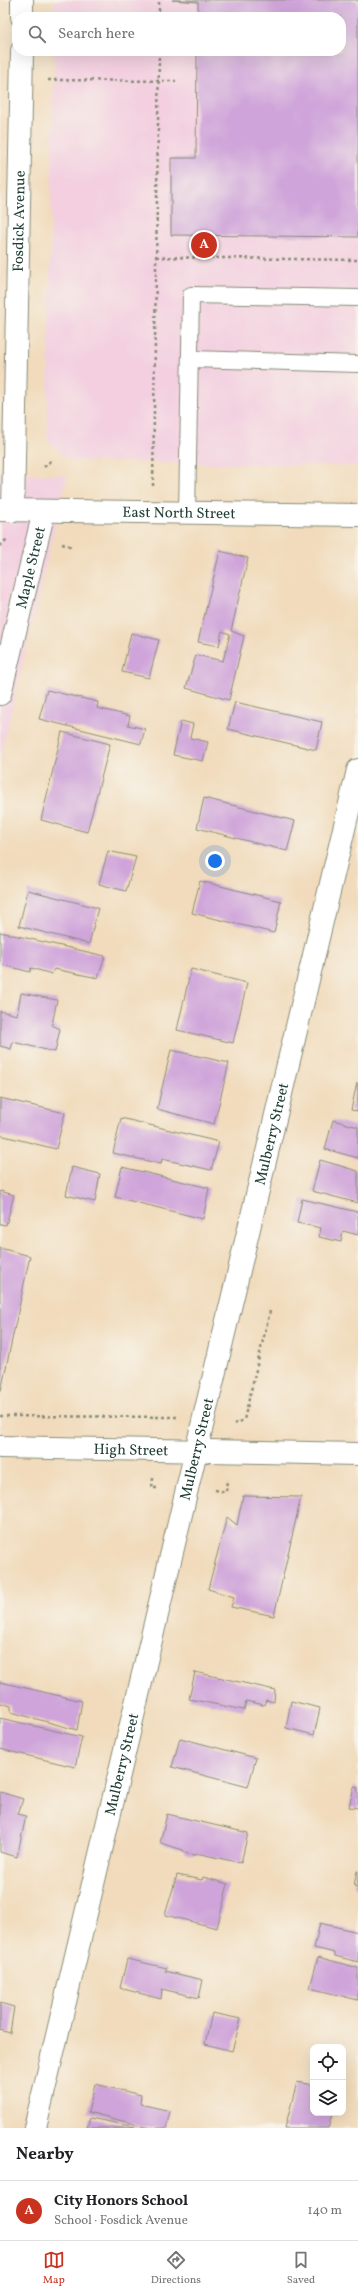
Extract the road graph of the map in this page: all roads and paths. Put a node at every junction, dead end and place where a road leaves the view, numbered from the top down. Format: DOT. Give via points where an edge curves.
graph roads {
  1 [pos="22,0"];
  2 [pos="159,0"];
  3 [pos="22,12"];
  4 [pos="159,12"];
  5 [pos="22,56"];
  6 [pos="158,56"];
  7 [pos="44,80"];
  8 [pos="158,81"];
  9 [pos="176,81"];
  10 [pos="156,257"];
  11 [pos="358,260"];
  12 [pos="358,298"];
  13 [pos="190,360"];
  14 [pos="358,364"];
  15 [pos="53,459"];
  16 [pos="44,467"];
  17 [pos="153,478"];
  18 [pos="6,510"];
  19 [pos="44,511"];
  20 [pos="187,513"];
  21 [pos="358,515"];
  22 [pos="8,538"];
  23 [pos="60,544"];
  24 [pos="0,546"];
  25 [pos="73,547"];
  26 [pos="0,694"];
  27 [pos="358,770"];
  28 [pos="270,1311"];
  29 [pos="0,1416"];
  30 [pos="169,1417"];
  31 [pos="233,1424"];
  32 [pos="0,1447"];
  33 [pos="195,1451"];
  34 [pos="358,1454"];
  35 [pos="227,1476"];
  36 [pos="153,1478"];
  37 [pos="152,1488"];
  38 [pos="211,1489"];
  39 [pos="35,2128"];
  1 -- 3 [label="street"];
  2 -- 4 [label="path"];
  5 -- 18 [label="street, Fosdick Avenue"];
  6 -- 8 [label="path"];
  7 -- 8 [label="path"];
  8 -- 9 [label="path"];
  8 -- 10 [label="path"];
  10 -- 11 [label="path"];
  10 -- 17 [label="path"];
  12 -- 13 [label="lane" via="191,295"];
  13 -- 14 [label="lane"];
  13 -- 20 [label="lane"];
  15 -- 16 [label="path"];
  18 -- 19 [label="street, East North Street"];
  19 -- 20 [label="street, East North Street"];
  19 -- 26 [label="street, Maple Street"];
  20 -- 21 [label="street, East North Street"];
  22 -- 24 [label="path"];
  23 -- 25 [label="path"];
  27 -- 33 [label="street, Mulberry Street"];
  28 -- 31 [label="path" via="244,1420"];
  29 -- 30 [label="path"];
  32 -- 33 [label="street, High Street"];
  33 -- 34 [label="street, High Street"];
  33 -- 39 [label="street, Mulberry Street"];
  35 -- 38 [label="path" via="226,1492"];
  36 -- 37 [label="path"];
}
